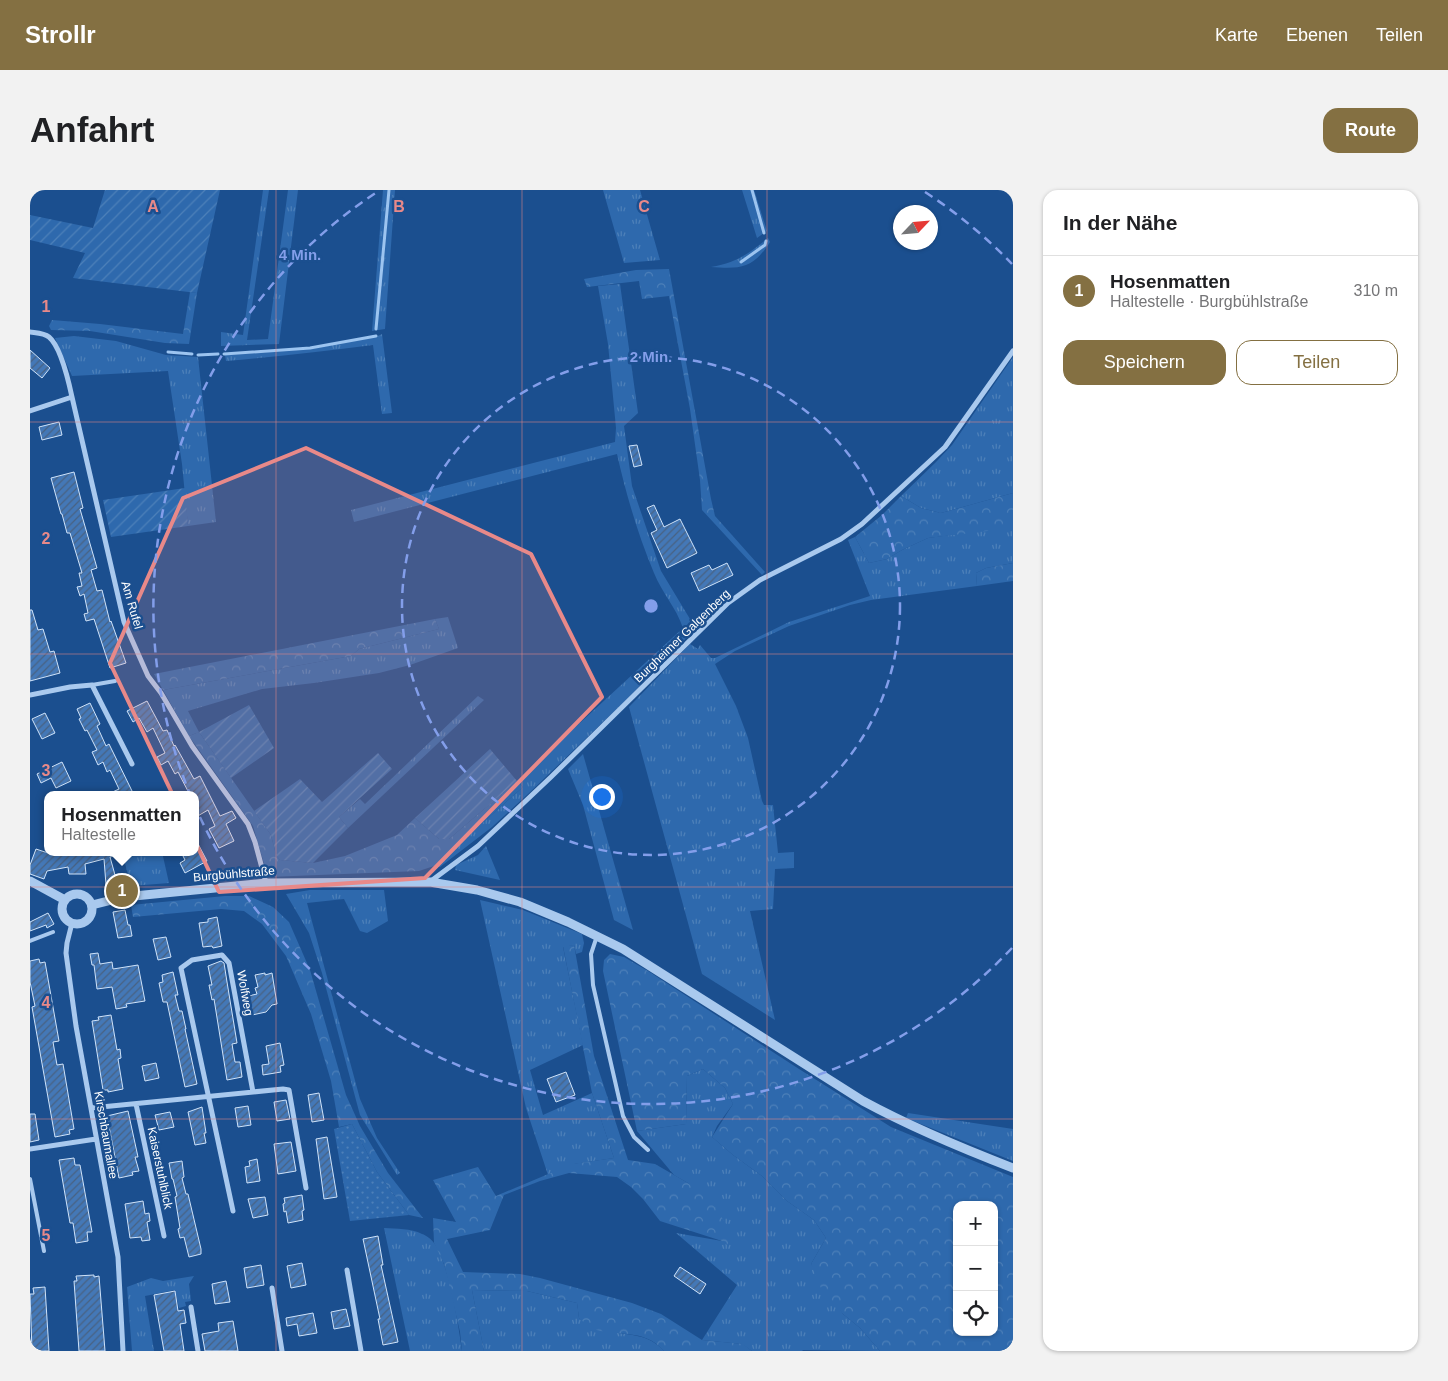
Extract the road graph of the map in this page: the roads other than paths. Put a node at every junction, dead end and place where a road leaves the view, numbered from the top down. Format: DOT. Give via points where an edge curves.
graph roads {
  1 [pos="30,332"];
  2 [pos="1013,351"];
  3 [pos="72,398"];
  4 [pos="30,412"];
  5 [pos="115,681"];
  6 [pos="92,686"];
  7 [pos="30,695"];
  8 [pos="132,764"];
  9 [pos="30,881"];
  10 [pos="430,882"];
  11 [pos="266,883"];
  12 [pos="65,900"];
  13 [pos="92,905"];
  14 [pos="72,923"];
  15 [pos="53,932"];
  16 [pos="596,936"];
  17 [pos="30,941"];
  18 [pos="253,1092"];
  19 [pos="209,1096"];
  20 [pos="136,1104"];
  21 [pos="91,1108"];
  22 [pos="96,1139"];
  23 [pos="30,1149"];
  24 [pos="648,1150"];
  25 [pos="1013,1168"];
  26 [pos="30,1180"];
  27 [pos="306,1188"];
  28 [pos="233,1211"];
  29 [pos="164,1236"];
  30 [pos="44,1251"];
  31 [pos="347,1270"];
  32 [pos="272,1288"];
  33 [pos="191,1307"];
  34 [pos="123,1351"];
  35 [pos="198,1351"];
  36 [pos="282,1351"];
  37 [pos="361,1351"];
  1 -- 3 [label="street, Am Rufel" via="48,336 53,341 68,375"];
  2 -- 10 [label="street, Burgheimer Galgenberg" via="945,447 898,492 841,539 760,580 728,603 478,846"];
  3 -- 4 [label="street"];
  3 -- 11 [label="street, Am Rufel" via="124,622 148,676 192,746 248,824"];
  5 -- 6 [label="lane"];
  6 -- 7 [label="street"];
  6 -- 8 [label="street"];
  9 -- 12 [label="street"];
  10 -- 11 [label="street, Burgbühlstraße"];
  10 -- 16 [label="street, Burgbühlstraße" via="520,902"];
  11 -- 13 [label="street, Burgbühlstraße" via="124,897"];
  12 -- 13 [label="street" via="79,894 88,898"];
  12 -- 14 [label="street" via="63,914"];
  13 -- 14 [label="street" via="89,918 82,923"];
  14 -- 21 [label="street, Kirschbaumallee" via="66,952"];
  15 -- 17 [label="lane"];
  16 -- 24 [label="lane" via="591,954 593,985 623,1116 634,1137"];
  16 -- 25 [label="street, Burgbühlstraße" via="631,954 870,1105 936,1137"];
  18 -- 19 [label="street"];
  18 -- 19 [label="street, Wolfweg" via="230,963 222,955 192,960 181,968"];
  18 -- 27 [label="street" via="289,1090"];
  19 -- 20 [label="street"];
  19 -- 28 [label="street"];
  20 -- 21 [label="street"];
  20 -- 29 [label="street, Kaiserstuhlblick"];
  21 -- 22 [label="street, Kirschbaumallee"];
  22 -- 23 [label="street"];
  22 -- 34 [label="street, Kirschbaumallee" via="118,1257"];
  26 -- 30 [label="lane"];
  31 -- 37 [label="street"];
  32 -- 36 [label="street"];
  33 -- 35 [label="street"];
}
